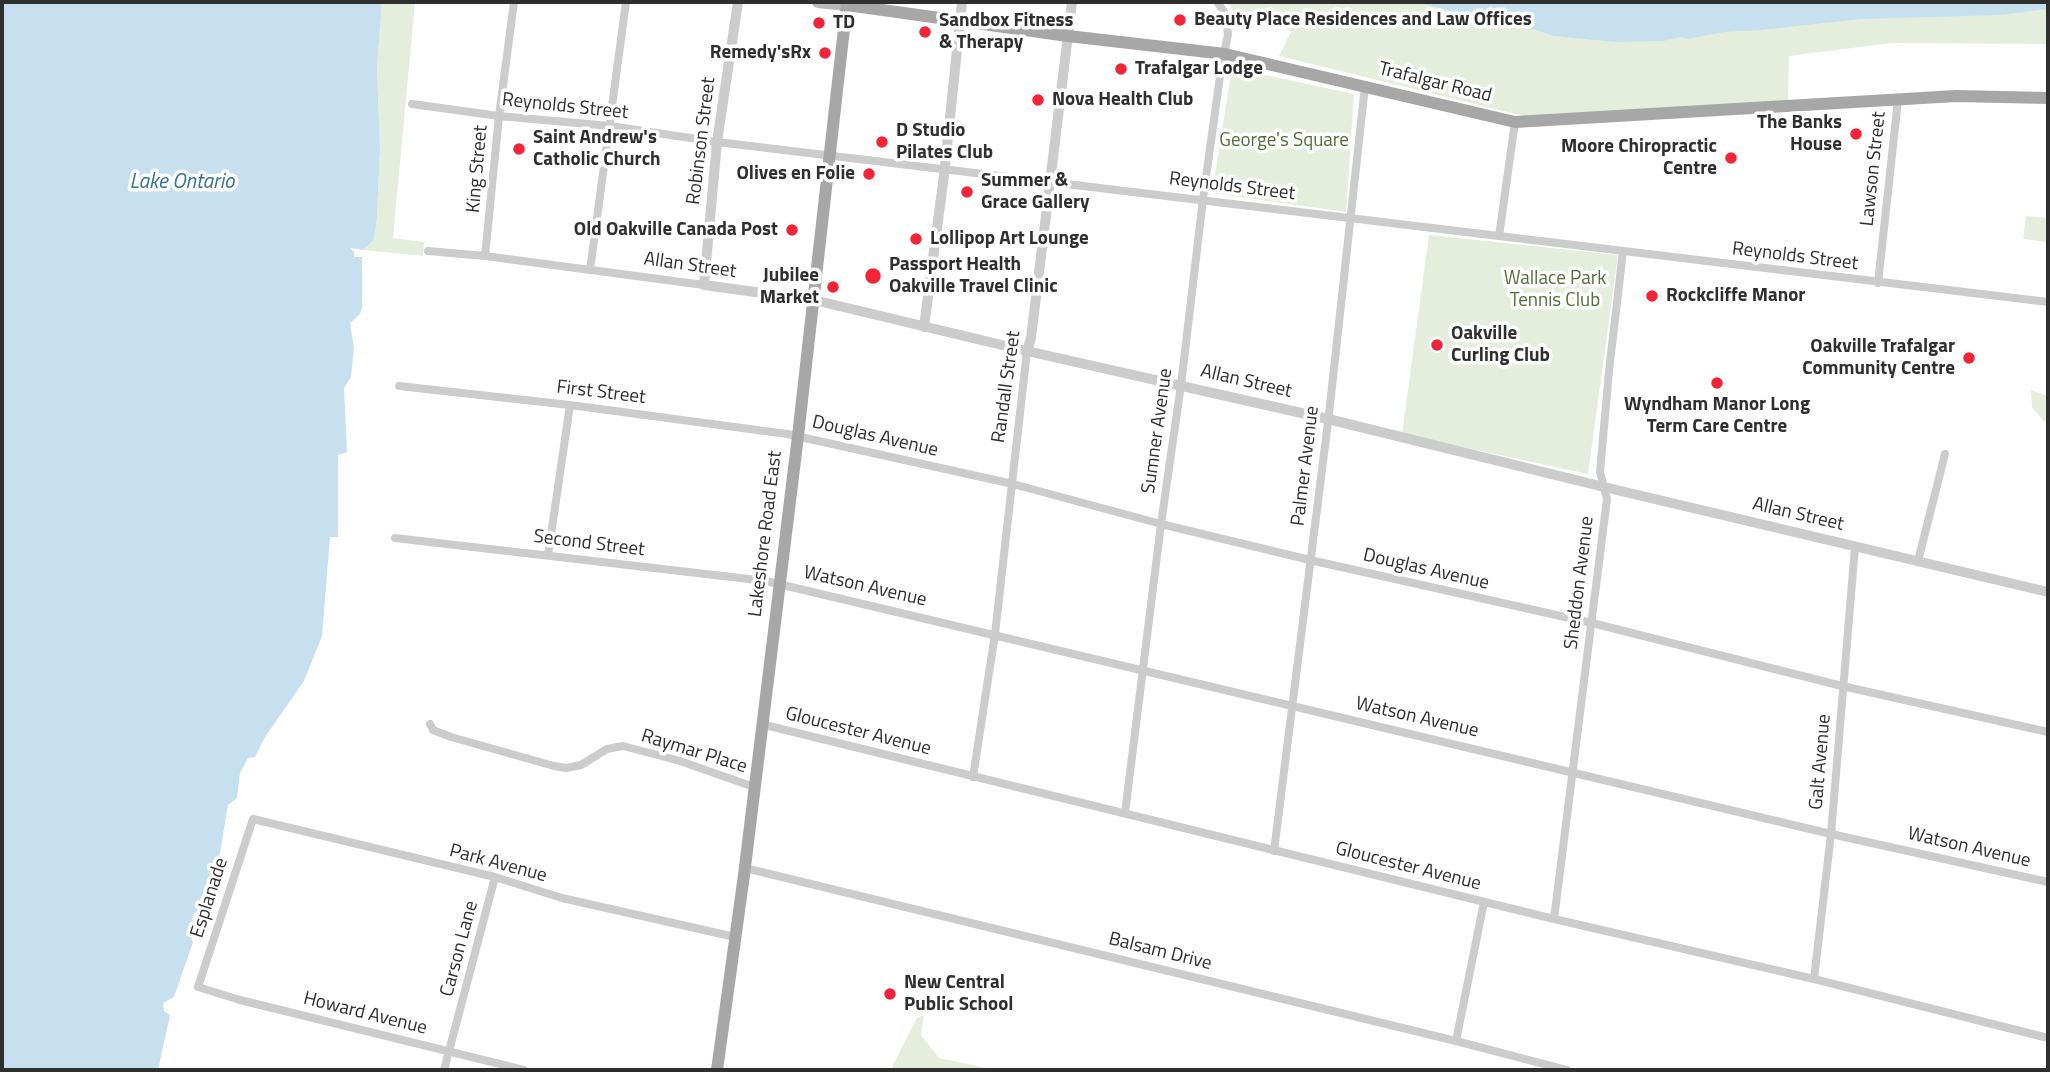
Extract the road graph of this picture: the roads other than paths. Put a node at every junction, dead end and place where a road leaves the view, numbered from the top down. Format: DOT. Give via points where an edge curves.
graph roads {
  1 [pos="514,2"];
  2 [pos="626,2"];
  3 [pos="738,2"];
  4 [pos="818,2"];
  5 [pos="962,2"];
  6 [pos="1072,2"];
  7 [pos="1217,2"];
  8 [pos="847,3"];
  9 [pos="959,22"];
  10 [pos="1068,36"];
  11 [pos="1226,54"];
  12 [pos="1365,86"];
  13 [pos="2048,98"];
  14 [pos="1898,100"];
  15 [pos="412,104"];
  16 [pos="499,116"];
  17 [pos="1515,122"];
  18 [pos="610,126"];
  19 [pos="718,142"];
  20 [pos="831,155"];
  21 [pos="944,169"];
  22 [pos="1050,181"];
  23 [pos="1203,199"];
  24 [pos="1352,218"];
  25 [pos="1499,236"];
  26 [pos="428,251"];
  27 [pos="1623,251"];
  28 [pos="485,256"];
  29 [pos="590,270"];
  30 [pos="1878,283"];
  31 [pos="704,285"];
  32 [pos="814,300"];
  33 [pos="2048,302"];
  34 [pos="923,327"];
  35 [pos="1027,351"];
  36 [pos="1181,385"];
  37 [pos="399,386"];
  38 [pos="570,405"];
  39 [pos="1328,419"];
  40 [pos="798,436"];
  41 [pos="1945,454"];
  42 [pos="1013,484"];
  43 [pos="1604,487"];
  44 [pos="1161,524"];
  45 [pos="395,538"];
  46 [pos="1855,547"];
  47 [pos="548,555"];
  48 [pos="1310,560"];
  49 [pos="1918,561"];
  50 [pos="779,584"];
  51 [pos="2048,592"];
  52 [pos="1592,623"];
  53 [pos="995,634"];
  54 [pos="1143,669"];
  55 [pos="1842,686"];
  56 [pos="1293,704"];
  57 [pos="430,724"];
  58 [pos="761,724"];
  59 [pos="2048,732"];
  60 [pos="1573,771"];
  61 [pos="973,777"];
  62 [pos="754,787"];
  63 [pos="1125,813"];
  64 [pos="253,820"];
  65 [pos="1831,834"];
  66 [pos="1274,850"];
  67 [pos="745,868"];
  68 [pos="495,877"];
  69 [pos="2048,882"];
  70 [pos="1485,902"];
  71 [pos="1554,919"];
  72 [pos="735,937"];
  73 [pos="1814,979"];
  74 [pos="198,987"];
  75 [pos="2048,1038"];
  76 [pos="1456,1041"];
  77 [pos="449,1051"];
  78 [pos="444,1070"];
  79 [pos="524,1070"];
  80 [pos="717,1070"];
  81 [pos="1567,1070"];
  1 -- 16 [label="street, King Street"];
  2 -- 18 [label="street"];
  3 -- 19 [label="street, Robinson Street"];
  4 -- 8 [label="main road, Trafalgar Road"];
  5 -- 9 [label="street"];
  6 -- 10 [label="street, Randall Street"];
  7 -- 11 [label="street, Sumner Avenue" via="1225,13"];
  8 -- 9 [label="main road, Trafalgar Road"];
  8 -- 20 [label="main road, Lakeshore Road East"];
  9 -- 10 [label="main road, Trafalgar Road"];
  9 -- 21 [label="street"];
  10 -- 11 [label="main road, Trafalgar Road"];
  10 -- 22 [label="street, Randall Street"];
  11 -- 12 [label="main road, Trafalgar Road"];
  11 -- 23 [label="street, Sumner Avenue"];
  12 -- 17 [label="main road, Trafalgar Road"];
  12 -- 24 [label="street, Palmer Avenue"];
  13 -- 14 [label="main road, Trafalgar Road"];
  14 -- 17 [label="main road, Trafalgar Road"];
  14 -- 30 [label="street, Lawson Street"];
  15 -- 16 [label="street, Reynolds Street"];
  16 -- 18 [label="street, Reynolds Street"];
  16 -- 28 [label="street, King Street"];
  17 -- 25 [label="street"];
  18 -- 19 [label="street, Reynolds Street"];
  18 -- 29 [label="street"];
  19 -- 20 [label="street, Reynolds Street"];
  19 -- 31 [label="street, Robinson Street"];
  20 -- 21 [label="street, Reynolds Street"];
  20 -- 32 [label="main road, Lakeshore Road East"];
  21 -- 22 [label="street, Reynolds Street"];
  21 -- 34 [label="street"];
  22 -- 23 [label="street, Reynolds Street"];
  22 -- 35 [label="street, Randall Street"];
  23 -- 24 [label="street, Reynolds Street"];
  23 -- 36 [label="street, Sumner Avenue"];
  24 -- 25 [label="street, Reynolds Street"];
  24 -- 39 [label="street, Palmer Avenue"];
  25 -- 27 [label="street, Reynolds Street"];
  26 -- 28 [label="street, Allan Street"];
  27 -- 30 [label="street, Reynolds Street"];
  27 -- 43 [label="street, Sheddon Avenue" via="1600,472"];
  28 -- 29 [label="street, Allan Street"];
  29 -- 31 [label="street, Allan Street"];
  30 -- 33 [label="street, Reynolds Street"];
  31 -- 32 [label="street, Allan Street"];
  32 -- 34 [label="street, Allan Street"];
  32 -- 40 [label="main road, Lakeshore Road East"];
  34 -- 35 [label="street, Allan Street"];
  35 -- 36 [label="street, Allan Street"];
  35 -- 42 [label="street, Randall Street"];
  36 -- 39 [label="street, Allan Street"];
  36 -- 44 [label="street, Sumner Avenue"];
  37 -- 38 [label="street, First Street"];
  38 -- 40 [label="street, First Street"];
  38 -- 47 [label="street"];
  39 -- 43 [label="street, Allan Street"];
  39 -- 48 [label="street, Palmer Avenue"];
  40 -- 42 [label="street, Douglas Avenue"];
  40 -- 50 [label="main road, Lakeshore Road East"];
  41 -- 49 [label="street"];
  42 -- 44 [label="street, Douglas Avenue"];
  42 -- 53 [label="street, Randall Street"];
  43 -- 46 [label="street, Allan Street"];
  43 -- 52 [label="street, Sheddon Avenue"];
  44 -- 48 [label="street, Douglas Avenue"];
  44 -- 54 [label="street, Sumner Avenue"];
  45 -- 47 [label="street, Second Street"];
  46 -- 49 [label="street, Allan Street"];
  46 -- 55 [label="street, Galt Avenue"];
  47 -- 50 [label="street, Second Street"];
  48 -- 52 [label="street, Douglas Avenue"];
  48 -- 56 [label="street, Palmer Avenue"];
  49 -- 51 [label="street, Allan Street"];
  50 -- 53 [label="street, Watson Avenue"];
  50 -- 58 [label="main road, Lakeshore Road East"];
  52 -- 55 [label="street, Douglas Avenue"];
  52 -- 60 [label="street, Sheddon Avenue"];
  53 -- 54 [label="street, Watson Avenue"];
  53 -- 61 [label="street, Randall Street"];
  54 -- 56 [label="street, Watson Avenue"];
  54 -- 63 [label="street, Sumner Avenue"];
  55 -- 59 [label="street, Douglas Avenue"];
  55 -- 65 [label="street, Galt Avenue"];
  56 -- 60 [label="street, Watson Avenue"];
  56 -- 66 [label="street, Palmer Avenue"];
  57 -- 62 [label="street, Raymar Place" via="433,730 451,737 554,766 581,765 607,749 623,746"];
  58 -- 61 [label="street, Gloucester Avenue"];
  58 -- 62 [label="main road, Lakeshore Road East"];
  60 -- 65 [label="street, Watson Avenue"];
  60 -- 71 [label="street, Sheddon Avenue"];
  61 -- 63 [label="street, Gloucester Avenue"];
  62 -- 67 [label="main road, Lakeshore Road East"];
  63 -- 66 [label="street, Gloucester Avenue"];
  64 -- 68 [label="street, Park Avenue"];
  64 -- 74 [label="street, Esplanade"];
  65 -- 69 [label="street, Watson Avenue"];
  65 -- 73 [label="street, Galt Avenue"];
  66 -- 70 [label="street, Gloucester Avenue"];
  67 -- 72 [label="main road, Lakeshore Road East"];
  67 -- 76 [label="street, Balsam Drive"];
  68 -- 72 [label="street, Park Avenue" via="562,898"];
  68 -- 77 [label="street, Carson Lane"];
  70 -- 71 [label="street, Gloucester Avenue"];
  70 -- 76 [label="street"];
  71 -- 73 [label="street, Gloucester Avenue"];
  72 -- 80 [label="main road, Lakeshore Road East"];
  73 -- 75 [label="street, Gloucester Avenue"];
  74 -- 77 [label="street, Howard Avenue"];
  76 -- 81 [label="street, Balsam Drive"];
  77 -- 78 [label="street, Carson Lane"];
  77 -- 79 [label="street, Howard Avenue"];
}
